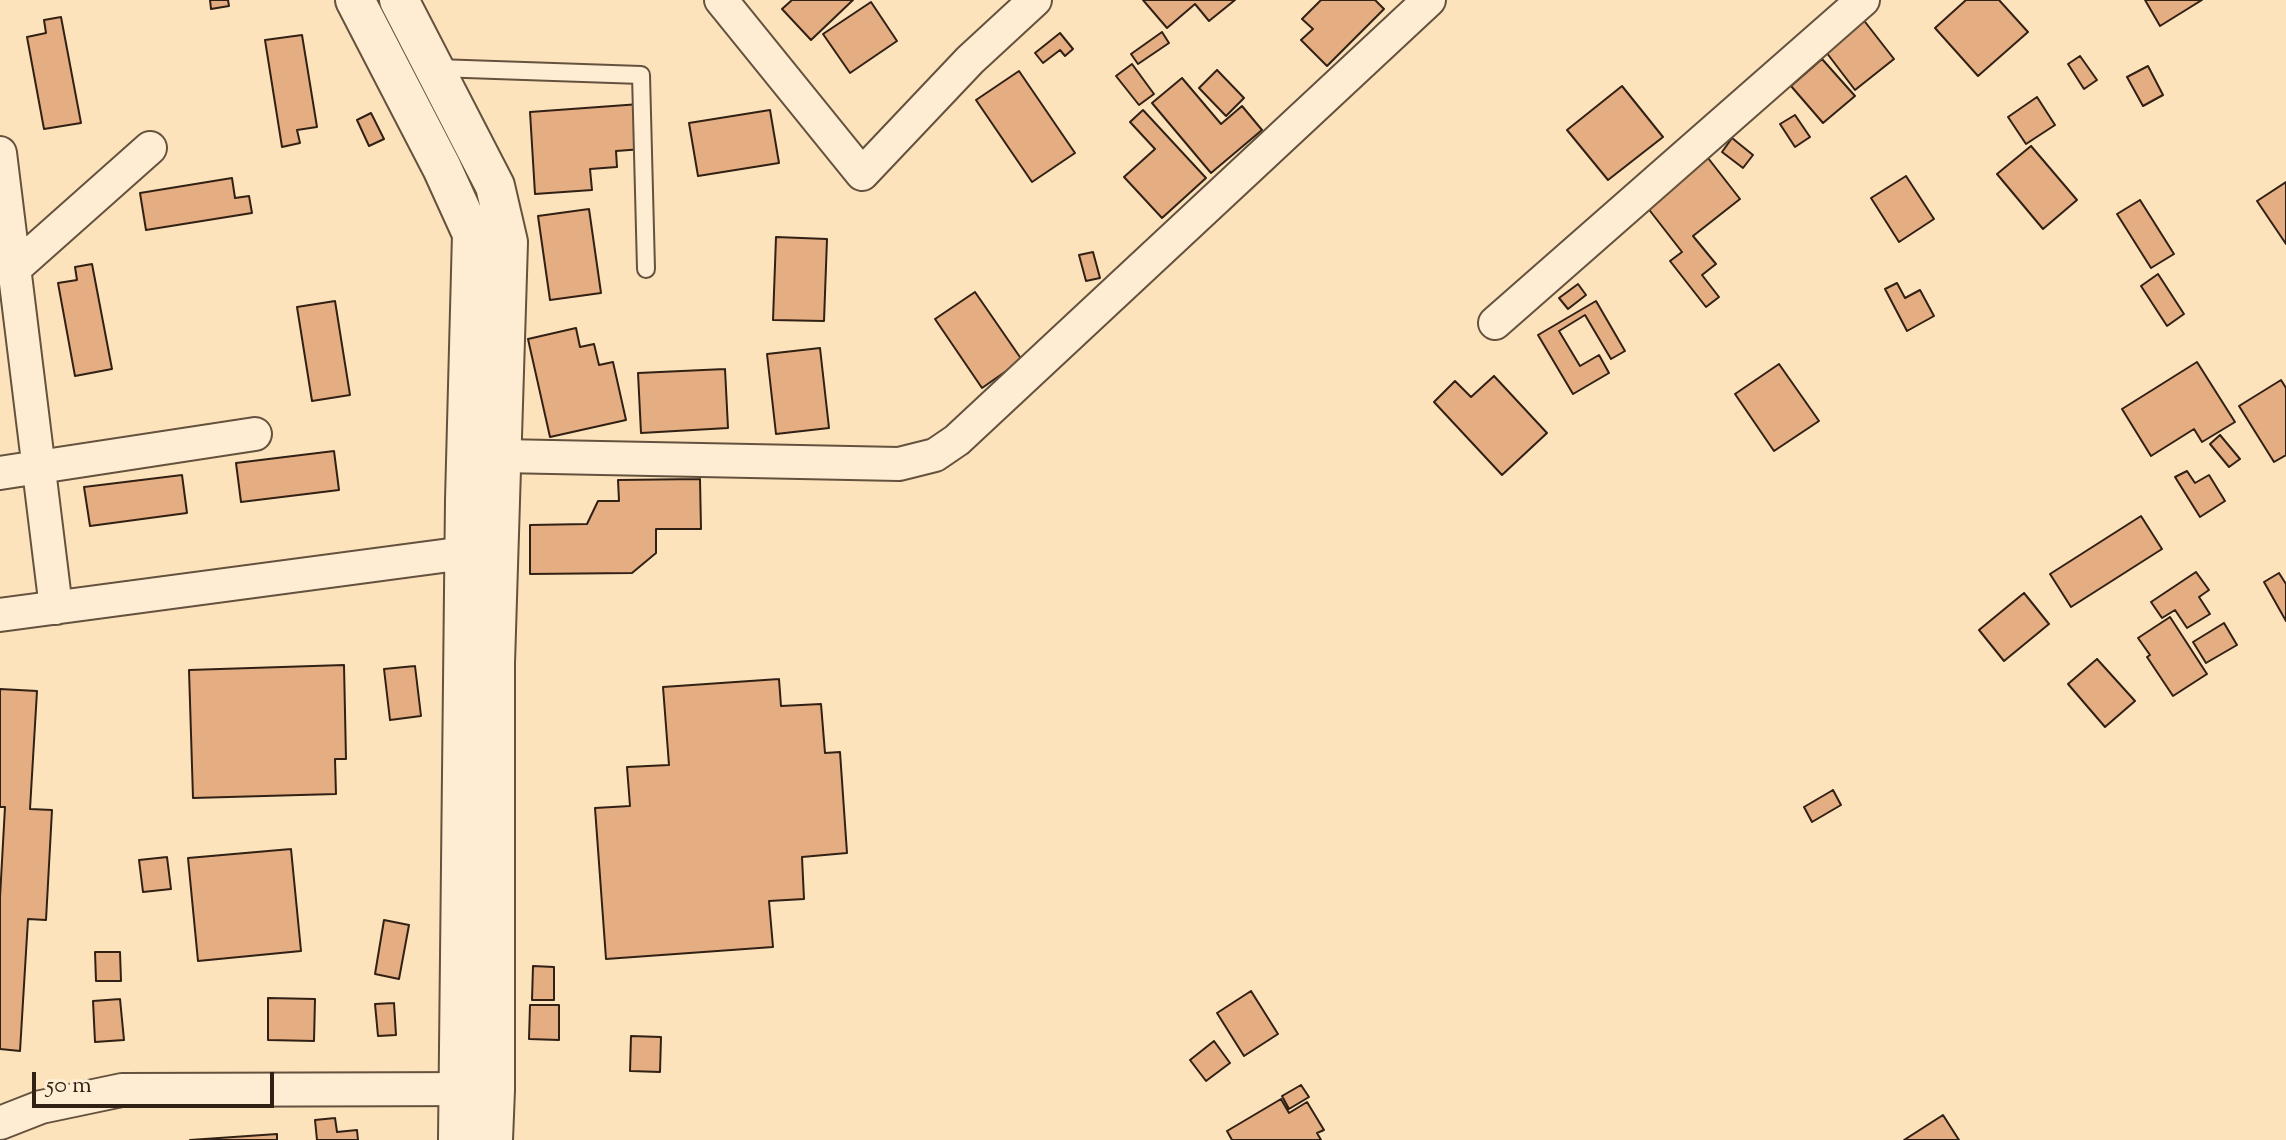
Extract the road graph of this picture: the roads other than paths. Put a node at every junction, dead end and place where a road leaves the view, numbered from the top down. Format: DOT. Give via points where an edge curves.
graph roads {
  1 [pos="355,0"];
  2 [pos="399,0"];
  3 [pos="721,0"];
  4 [pos="1035,0"];
  5 [pos="1429,0"];
  6 [pos="1863,0"];
  7 [pos="434,68"];
  8 [pos="150,148"];
  9 [pos="0,153"];
  10 [pos="15,268"];
  11 [pos="646,269"];
  12 [pos="1495,323"];
  13 [pos="255,434"];
  14 [pos="502,456"];
  15 [pos="39,467"];
  16 [pos="0,473"];
  17 [pos="482,554"];
  18 [pos="56,608"];
  19 [pos="0,615"];
  20 [pos="477,1089"];
  21 [pos="0,1123"];
  22 [pos="458,1140"];
  23 [pos="493,1140"];
  1 -- 17 [label="street" via="472,234"];
  2 -- 7 [label="street"];
  3 -- 4 [label="street" via="862,174"];
  5 -- 14 [label="street" via="935,455 899,464"];
  6 -- 12 [label="street"];
  7 -- 11 [label="lane" via="641,75"];
  7 -- 14 [label="street" via="495,186 508,242"];
  8 -- 10 [label="street"];
  9 -- 10 [label="street"];
  10 -- 15 [label="street"];
  13 -- 15 [label="street"];
  14 -- 17 [label="street"];
  15 -- 16 [label="street"];
  15 -- 18 [label="street"];
  17 -- 18 [label="street"];
  17 -- 20 [label="street" via="495,663"];
  18 -- 19 [label="street"];
  20 -- 21 [label="street" via="122,1090 41,1107"];
  20 -- 22 [label="street"];
  20 -- 23 [label="street"];
}
